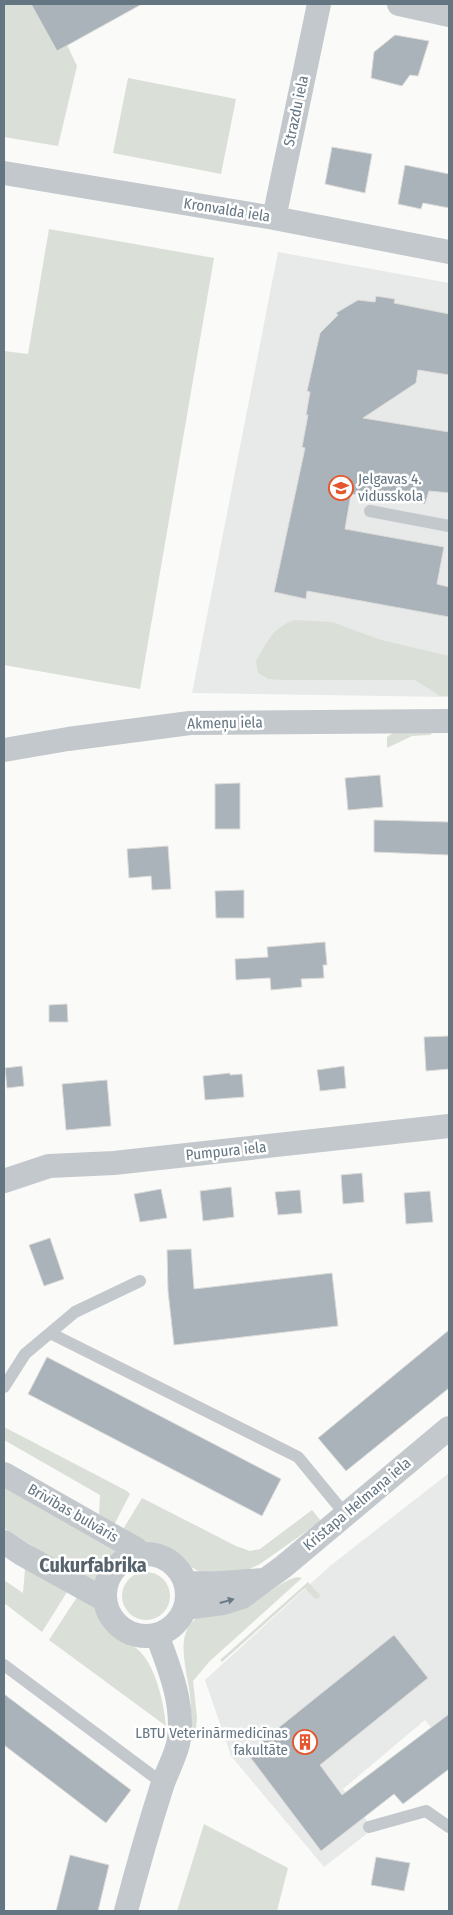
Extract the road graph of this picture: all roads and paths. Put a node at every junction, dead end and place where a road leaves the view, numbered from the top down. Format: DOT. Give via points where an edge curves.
graph roads {
  1 [pos="318,4"];
  2 [pos="399,4"];
  3 [pos="449,15"];
  4 [pos="4,173"];
  5 [pos="274,218"];
  6 [pos="449,252"];
  7 [pos="370,511"];
  8 [pos="449,526"];
  9 [pos="449,721"];
  10 [pos="4,750"];
  11 [pos="449,1126"];
  12 [pos="4,1181"];
  13 [pos="140,1281"];
  14 [pos="50,1333"];
  15 [pos="4,1387"];
  16 [pos="449,1428"];
  17 [pos="4,1474"];
  18 [pos="345,1514"];
  19 [pos="4,1542"];
  20 [pos="140,1554"];
  21 [pos="264,1580"];
  22 [pos="184,1582"];
  23 [pos="105,1600"];
  24 [pos="185,1608"];
  25 [pos="157,1635"];
  26 [pos="4,1665"];
  27 [pos="164,1782"];
  28 [pos="369,1827"];
  29 [pos="449,1828"];
  30 [pos="126,1911"];
  1 -- 5 [label="street, Strazdu iela"];
  2 -- 3 [label="street"];
  4 -- 5 [label="street, Kronvalda iela"];
  5 -- 6 [label="street, Kronvalda iela"];
  7 -- 8 [label="lane"];
  9 -- 10 [label="street, Akmeņu iela" via="190,723"];
  11 -- 12 [label="street, Pumpura iela" via="114,1163 49,1166"];
  13 -- 14 [label="lane" via="75,1312"];
  14 -- 15 [label="lane" via="25,1354"];
  14 -- 18 [label="lane" via="298,1457"];
  16 -- 18 [label="street, Kristapa Helmaņa iela"];
  17 -- 20 [label="street, Brīvības bulvāris"];
  18 -- 21 [label="street, Kristapa Helmaņa iela"];
  19 -- 23 [label="street"];
  20 -- 22 [label="street, Brīvības bulvāris" via="159,1556 174,1566"];
  20 -- 23 [label="street, Brīvības bulvāris" via="113,1570 106,1584"];
  21 -- 22 [label="street"];
  24 -- 21 [label="street, Kristapa Helmaņa iela, one-way" via="242,1597"];
  22 -- 24 [label="street"];
  23 -- 25 [label="street" via="117,1625 129,1633"];
  24 -- 25 [label="street" via="179,1620"];
  25 -- 27 [label="street" via="170,1668 180,1711 179,1740"];
  26 -- 27 [label="lane"];
  27 -- 30 [label="street" via="141,1851"];
  28 -- 29 [label="lane" via="426,1811"];
}
